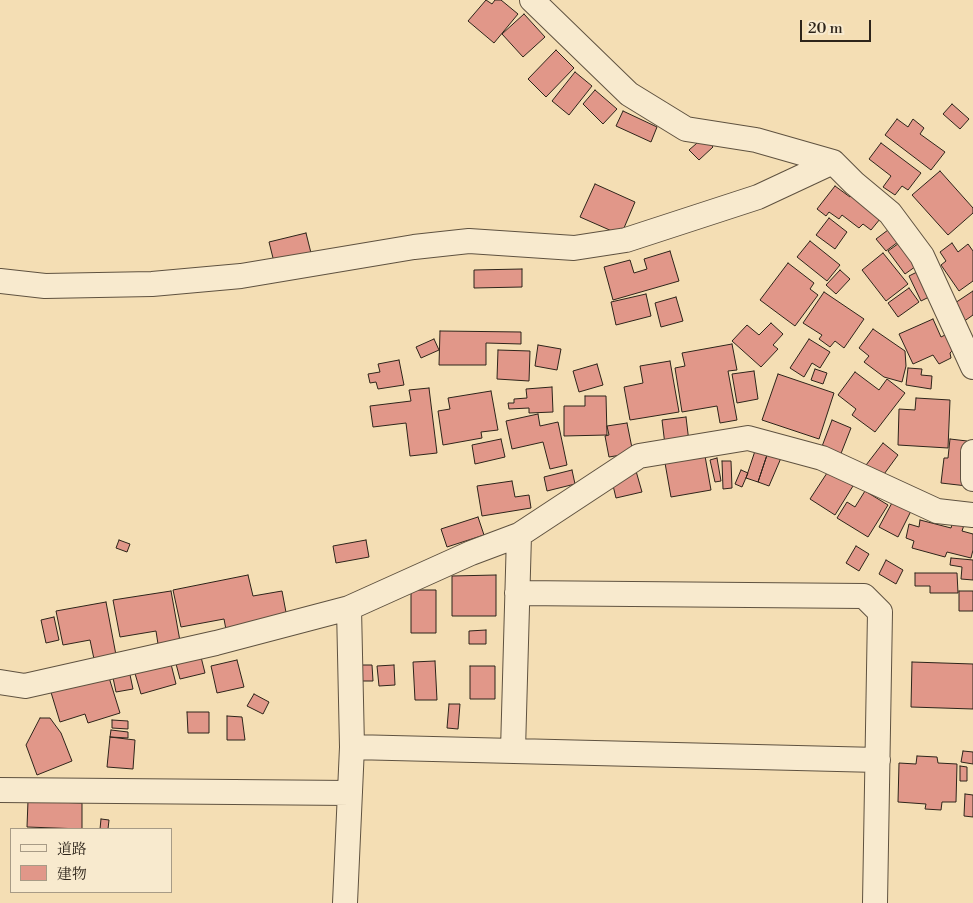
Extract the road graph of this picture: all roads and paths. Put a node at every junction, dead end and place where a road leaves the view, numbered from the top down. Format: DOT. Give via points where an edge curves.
graph roads {
  1 [pos="532,0"];
  2 [pos="834,162"];
  3 [pos="0,280"];
  4 [pos="973,367"];
  5 [pos="973,452"];
  6 [pos="973,479"];
  7 [pos="973,515"];
  8 [pos="518,535"];
  9 [pos="517,593"];
  10 [pos="349,608"];
  11 [pos="0,682"];
  12 [pos="352,747"];
  13 [pos="513,750"];
  14 [pos="878,760"];
  15 [pos="0,790"];
  16 [pos="350,794"];
  17 [pos="345,903"];
  18 [pos="876,903"];
  1 -- 2 [label="street" via="629,94 686,129 756,140"];
  2 -- 3 [label="street" via="758,197 626,240 574,248 469,241 241,276 152,284 45,286"];
  2 -- 4 [label="street" via="890,214 922,256"];
  5 -- 6 [label="street"];
  7 -- 8 [label="street" via="937,511 822,458 748,438 640,456"];
  8 -- 9 [label="street"];
  8 -- 10 [label="street"];
  9 -- 13 [label="street"];
  9 -- 14 [label="street" via="864,596 880,612"];
  10 -- 11 [label="street" via="216,643 25,686"];
  10 -- 12 [label="street"];
  12 -- 13 [label="street"];
  12 -- 16 [label="street"];
  13 -- 14 [label="street"];
  14 -- 18 [label="street"];
  15 -- 16 [label="street"];
  16 -- 17 [label="street"];
}
